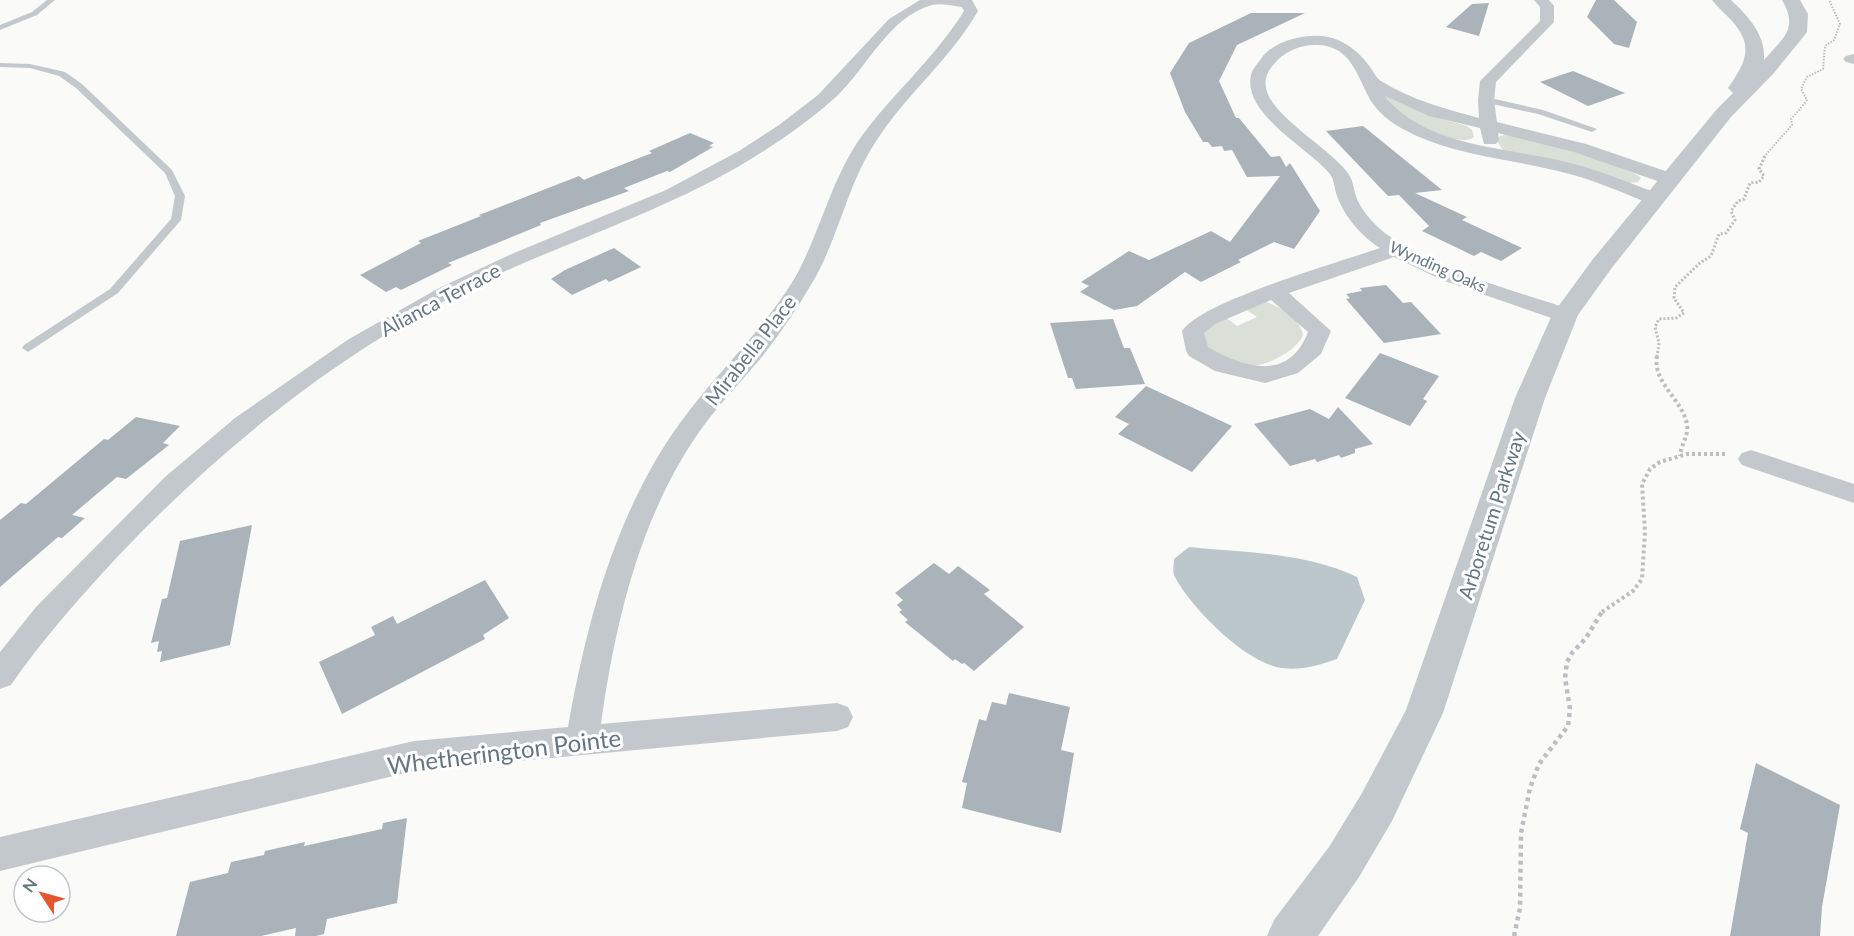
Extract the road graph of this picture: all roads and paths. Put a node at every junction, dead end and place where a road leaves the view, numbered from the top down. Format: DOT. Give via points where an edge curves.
graph roads {
  1 [pos="51,0"];
  2 [pos="934,0"];
  3 [pos="951,0"];
  4 [pos="1541,0"];
  5 [pos="1721,0"];
  6 [pos="1791,0"];
  7 [pos="1829,0"];
  8 [pos="0,28"];
  9 [pos="0,65"];
  10 [pos="1372,82"];
  11 [pos="1486,100"];
  12 [pos="1724,113"];
  13 [pos="1490,125"];
  14 [pos="1592,129"];
  15 [pos="1491,152"];
  16 [pos="1662,189"];
  17 [pos="1397,249"];
  18 [pos="1274,291"];
  19 [pos="1565,315"];
  20 [pos="28,348"];
  21 [pos="1680,456"];
  22 [pos="1751,459"];
  23 [pos="1854,494"];
  24 [pos="0,676"];
  25 [pos="837,717"];
  26 [pos="582,741"];
  27 [pos="0,854"];
  28 [pos="1290,936"];
  29 [pos="1514,936"];
  1 -- 8 [label="lane" via="35,13"];
  2 -- 3 [label="street, Alianca Terrace"];
  2 -- 24 [label="street, Alianca Terrace" via="903,13 824,99 727,166 657,201 531,252 447,292 377,331 280,397 215,447 139,519 46,614"];
  3 -- 26 [label="street, Mirabella Place" via="966,3 971,11 964,24 866,141 846,180 826,238 804,279 760,343 687,432 654,487 621,561 600,636"];
  4 -- 11 [label="street" via="1547,6 1547,22 1488,81"];
  5 -- 12 [label="street, Arboretum Parkway" via="1740,18 1752,38 1755,60"];
  6 -- 12 [label="street, Arboretum Parkway" via="1799,14 1798,32"];
  7 -- 21 [label="path" via="1840,24 1832,43 1825,46 1822,69 1807,76 1801,86 1807,100 1761,163 1759,169 1764,176 1759,182 1750,183 1744,199 1733,207 1735,220 1715,240 1711,256 1702,259 1687,281 1676,287 1674,298 1684,313 1674,319 1659,319 1655,327 1660,379 1676,401 1686,426"];
  9 -- 20 [label="lane" via="30,66 62,74 80,86 169,172 180,196 176,220 114,291"];
  10 -- 13 [label="street, Wynding Oaks" via="1413,104"];
  10 -- 15 [label="street, Wynding Oaks" via="1379,100 1404,123 1444,140"];
  10 -- 17 [label="street, Wynding Oaks" via="1349,50 1308,40 1286,46 1263,64 1258,88 1267,107 1342,176 1347,197 1360,219"];
  11 -- 13 [label="street"];
  11 -- 14 [label="lane"];
  12 -- 16 [label="street, Arboretum Parkway"];
  13 -- 15 [label="street"];
  13 -- 16 [label="street, Wynding Oaks" via="1580,148"];
  15 -- 16 [label="street, Wynding Oaks"];
  16 -- 19 [label="street, Arboretum Parkway"];
  17 -- 18 [label="street"];
  17 -- 19 [label="street, Wynding Oaks" via="1450,274"];
  18 -- 18 [label="street" via="1207,319 1193,331 1197,351 1223,366 1265,376 1290,368 1313,349 1320,331"];
  19 -- 28 [label="street, Arboretum Parkway" via="1530,398 1424,713 1377,807 1344,862"];
  21 -- 22 [label="path" via="1709,451"];
  21 -- 29 [label="path" via="1657,462 1645,473 1641,494 1644,564 1640,583 1600,614 1587,638 1572,653 1566,669 1563,681 1570,701 1570,720 1536,770 1522,820"];
  22 -- 23 [label="street"];
  25 -- 26 [label="street, Whetherington Pointe"];
  26 -- 27 [label="street, Whetherington Pointe" via="414,756"];
}
